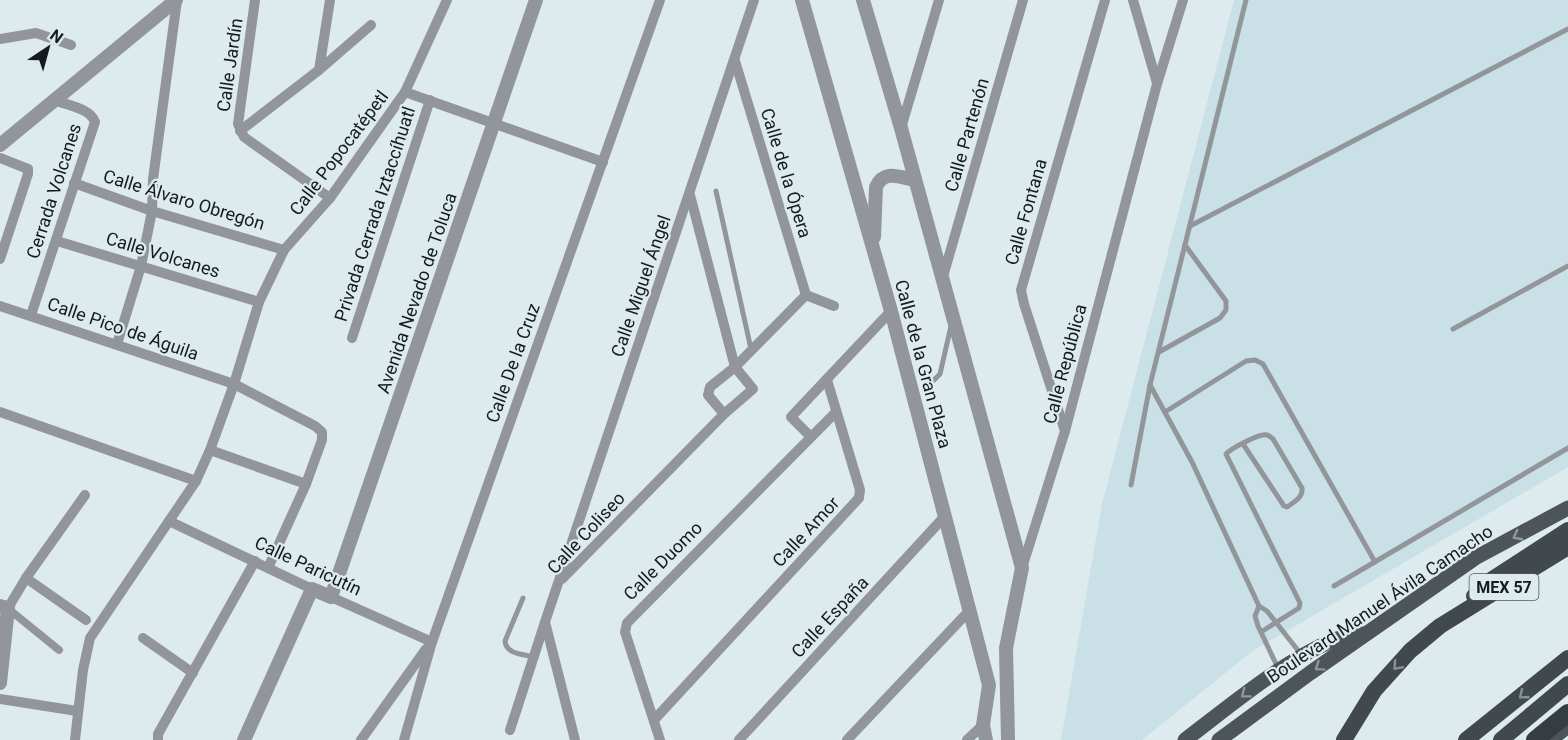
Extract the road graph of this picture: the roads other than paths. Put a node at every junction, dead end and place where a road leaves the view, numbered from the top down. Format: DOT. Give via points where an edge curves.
graph roads {
  1 [pos="177,0"];
  2 [pos="255,0"];
  3 [pos="330,0"];
  4 [pos="447,0"];
  5 [pos="536,0"];
  6 [pos="660,0"];
  7 [pos="754,0"];
  8 [pos="802,0"];
  9 [pos="863,0"];
  10 [pos="939,0"];
  11 [pos="1023,0"];
  12 [pos="1104,0"];
  13 [pos="1133,0"];
  14 [pos="1183,0"];
  15 [pos="1246,0"];
  16 [pos="370,25"];
  17 [pos="1568,29"];
  18 [pos="0,39"];
  19 [pos="71,45"];
  20 [pos="735,61"];
  21 [pos="319,70"];
  22 [pos="1158,84"];
  23 [pos="405,92"];
  24 [pos="54,100"];
  25 [pos="430,100"];
  26 [pos="495,123"];
  27 [pos="901,128"];
  28 [pos="240,131"];
  29 [pos="0,145"];
  30 [pos="0,158"];
  31 [pos="603,162"];
  32 [pos="915,180"];
  33 [pos="74,183"];
  34 [pos="716,191"];
  35 [pos="690,195"];
  36 [pos="330,198"];
  37 [pos="152,211"];
  38 [pos="1190,226"];
  39 [pos="57,241"];
  40 [pos="1185,245"];
  41 [pos="284,250"];
  42 [pos="874,251"];
  43 [pos="0,259"];
  44 [pos="141,266"];
  45 [pos="1568,266"];
  46 [pos="942,280"];
  47 [pos="806,295"];
  48 [pos="259,302"];
  49 [pos="0,306"];
  50 [pos="834,306"];
  51 [pos="891,311"];
  52 [pos="31,315"];
  53 [pos="952,318"];
  54 [pos="1453,329"];
  55 [pos="351,338"];
  56 [pos="117,344"];
  57 [pos="751,351"];
  58 [pos="1159,352"];
  59 [pos="735,368"];
  60 [pos="827,380"];
  61 [pos="928,381"];
  62 [pos="234,384"];
  63 [pos="1150,385"];
  64 [pos="836,411"];
  65 [pos="0,412"];
  66 [pos="1165,412"];
  67 [pos="724,414"];
  68 [pos="1065,431"];
  69 [pos="810,436"];
  70 [pos="1244,444"];
  71 [pos="1568,448"];
  72 [pos="210,450"];
  73 [pos="196,481"];
  74 [pos="306,484"];
  75 [pos="1131,485"];
  76 [pos="85,495"];
  77 [pos="1568,508"];
  78 [pos="945,516"];
  79 [pos="169,521"];
  80 [pos="1568,530"];
  81 [pos="1568,547"];
  82 [pos="255,561"];
  83 [pos="1375,562"];
  84 [pos="268,568"];
  85 [pos="1022,568"];
  86 [pos="26,578"];
  87 [pos="559,582"];
  88 [pos="1334,586"];
  89 [pos="312,589"];
  90 [pos="331,597"];
  91 [pos="523,598"];
  92 [pos="3,605"];
  93 [pos="1259,606"];
  94 [pos="969,611"];
  95 [pos="86,620"];
  96 [pos="545,622"];
  97 [pos="1276,622"];
  98 [pos="1440,626"];
  99 [pos="1261,632"];
  100 [pos="1371,632"];
  101 [pos="142,638"];
  102 [pos="432,642"];
  103 [pos="59,650"];
  104 [pos="534,657"];
  105 [pos="1303,657"];
  106 [pos="1568,658"];
  107 [pos="1279,671"];
  108 [pos="193,673"];
  109 [pos="0,683"];
  110 [pos="1568,684"];
  111 [pos="0,699"];
  112 [pos="77,711"];
  113 [pos="1568,713"];
  114 [pos="654,720"];
  115 [pos="983,724"];
  116 [pos="1568,726"];
  117 [pos="510,730"];
  118 [pos="75,740"];
  119 [pos="158,740"];
  120 [pos="244,740"];
  121 [pos="361,740"];
  122 [pos="404,740"];
  123 [pos="575,740"];
  124 [pos="660,740"];
  125 [pos="739,740"];
  126 [pos="847,740"];
  127 [pos="967,740"];
  128 [pos="986,740"];
  129 [pos="1008,740"];
  130 [pos="1185,740"];
  131 [pos="1219,740"];
  132 [pos="1344,740"];
  133 [pos="1466,740"];
  134 [pos="1502,740"];
  135 [pos="1534,740"];
  136 [pos="1550,740"];
  1 -- 24 [label="street"];
  1 -- 37 [label="street"];
  2 -- 28 [label="street, Calle Jardín"];
  3 -- 21 [label="street"];
  4 -- 23 [label="street, Calle Popocatépetl"];
  5 -- 26 [label="street, Avenida Nevado de Toluca"];
  6 -- 31 [label="street, Calle De la Cruz"];
  7 -- 20 [label="street, Calle Miguel Ángel"];
  8 -- 42 [label="street, Calle de la Gran Plaza"];
  9 -- 27 [label="street"];
  10 -- 27 [label="street"];
  11 -- 46 [label="street, Calle Partenón"];
  12 -- 68 [label="street, Calle Fontana" via="1022,290"];
  13 -- 22 [label="street"];
  14 -- 22 [label="street, Calle República"];
  15 -- 38 [label="lane"];
  16 -- 21 [label="street"];
  17 -- 38 [label="lane"];
  18 -- 19 [label="street" via="36,33"];
  20 -- 35 [label="street, Calle Miguel Ángel"];
  20 -- 47 [label="street, Calle de la Ópera"];
  21 -- 28 [label="street"];
  22 -- 68 [label="street, Calle República"];
  23 -- 25 [label="street"];
  23 -- 36 [label="street, Calle Popocatépetl"];
  24 -- 29 [label="street"];
  24 -- 33 [label="street, Cerrada Volcanes" via="86,112 95,122"];
  25 -- 26 [label="street"];
  25 -- 55 [label="street, Privada Cerrada Iztaccíhuatl"];
  26 -- 31 [label="street"];
  26 -- 90 [label="street, Avenida Nevado de Toluca"];
  27 -- 32 [label="street"];
  28 -- 36 [label="street, Calle Jardín"];
  30 -- 43 [label="street" via="28,169"];
  31 -- 102 [label="street, Calle De la Cruz"];
  32 -- 42 [label="street" via="890,175 878,182"];
  32 -- 46 [label="street"];
  33 -- 37 [label="street, Calle Álvaro Obregón"];
  33 -- 39 [label="street, Cerrada Volcanes"];
  34 -- 57 [label="lane"];
  35 -- 59 [label="street"];
  35 -- 87 [label="street, Calle Miguel Ángel"];
  36 -- 41 [label="street, Calle Popocatépetl"];
  37 -- 41 [label="street, Calle Álvaro Obregón"];
  37 -- 44 [label="street"];
  38 -- 40 [label="lane"];
  39 -- 44 [label="street, Calle Volcanes"];
  39 -- 52 [label="street, Cerrada Volcanes"];
  40 -- 58 [label="lane"];
  40 -- 58 [label="lane" via="1226,301 1226,310 1220,318"];
  41 -- 48 [label="street, Calle Popocatépetl"];
  42 -- 51 [label="street, Calle de la Gran Plaza"];
  44 -- 48 [label="street, Calle Volcanes"];
  44 -- 56 [label="street"];
  45 -- 54 [label="lane"];
  46 -- 53 [label="street"];
  47 -- 50 [label="street"];
  47 -- 57 [label="street"];
  48 -- 62 [label="street, Calle Popocatépetl"];
  49 -- 52 [label="street, Calle Pico de Águila"];
  51 -- 60 [label="street"];
  51 -- 78 [label="street, Calle de la Gran Plaza"];
  52 -- 56 [label="street, Calle Pico de Águila"];
  53 -- 61 [label="lane" via="940,374"];
  53 -- 85 [label="street"];
  56 -- 62 [label="street, Calle Pico de Águila"];
  57 -- 59 [label="street"];
  58 -- 63 [label="lane"];
  59 -- 67 [label="street" via="707,391"];
  59 -- 67 [label="street, Calle Coliseo" via="753,389"];
  60 -- 64 [label="street, Calle Amor"];
  60 -- 69 [label="street" via="791,417"];
  62 -- 72 [label="street, Calle Popocatépetl"];
  62 -- 74 [label="street, Calle Pico de Águila" via="322,432"];
  63 -- 66 [label="lane"];
  63 -- 75 [label="lane"];
  64 -- 69 [label="street, Calle Duomo"];
  64 -- 114 [label="street, Calle Amor" via="860,490 859,498"];
  65 -- 73 [label="street"];
  66 -- 83 [label="lane" via="1246,361 1263,364"];
  66 -- 93 [label="lane"];
  67 -- 87 [label="street, Calle Coliseo"];
  68 -- 85 [label="street, Calle República"];
  69 -- 114 [label="street, Calle Duomo" via="627,622 626,632"];
  70 -- 70 [label="lane" via="1284,506 1300,497 1302,488 1269,435"];
  70 -- 97 [label="lane" via="1227,451 1226,458 1300,603 1299,608"];
  71 -- 83 [label="lane"];
  72 -- 73 [label="street, Calle Popocatépetl"];
  72 -- 74 [label="street"];
  73 -- 79 [label="street, Calle Popocatépetl"];
  74 -- 84 [label="street"];
  76 -- 86 [label="street"];
  77 -- 100 [label="main road, Boulevard Manuel Ávila Camacho, one-way" via="1475,558"];
  78 -- 94 [label="street, Calle de la Gran Plaza"];
  78 -- 125 [label="street, Calle España"];
  79 -- 82 [label="street, Calle Paricutín"];
  79 -- 112 [label="street, Calle Popocatépetl" via="90,638"];
  80 -- 98 [label="highway" via="1491,580"];
  81 -- 98 [label="highway, MEX 57"];
  82 -- 84 [label="street, Calle Paricutín"];
  82 -- 108 [label="street"];
  83 -- 88 [label="lane"];
  84 -- 89 [label="street, Calle Paricutín"];
  85 -- 129 [label="street, Calle República" via="1006,648"];
  86 -- 92 [label="street"];
  86 -- 95 [label="street"];
  87 -- 96 [label="street, Calle Coliseo"];
  89 -- 90 [label="street, Calle Paricutín"];
  89 -- 120 [label="street"];
  90 -- 102 [label="street, Calle Paricutín"];
  91 -- 104 [label="lane" via="505,641 509,651"];
  92 -- 103 [label="street"];
  92 -- 109 [label="street"];
  93 -- 97 [label="lane"];
  93 -- 99 [label="lane" via="1256,616"];
  94 -- 115 [label="street, Calle de la Gran Plaza" via="989,685"];
  94 -- 126 [label="street"];
  96 -- 104 [label="street, Calle Coliseo"];
  96 -- 123 [label="street"];
  97 -- 99 [label="lane"];
  97 -- 105 [label="lane"];
  98 -- 132 [label="highway, MEX 57, one-way" via="1410,651 1374,691"];
  99 -- 107 [label="lane"];
  100 -- 105 [label="main road" via="1332,641"];
  100 -- 131 [label="main road, Boulevard Manuel Ávila Camacho, one-way"];
  101 -- 108 [label="street"];
  102 -- 121 [label="street"];
  102 -- 122 [label="street, Calle De la Cruz"];
  104 -- 117 [label="street, Calle Coliseo"];
  105 -- 107 [label="main road"];
  106 -- 133 [label="highway, one-way"];
  107 -- 130 [label="main road, one-way" via="1248,690"];
  108 -- 119 [label="street"];
  110 -- 134 [label="highway"];
  111 -- 112 [label="street"];
  112 -- 118 [label="street, Calle Popocatépetl"];
  113 -- 135 [label="highway"];
  114 -- 124 [label="street, Calle Duomo"];
  115 -- 127 [label="street"];
  115 -- 128 [label="street, Calle de la Gran Plaza"];
  116 -- 136 [label="main road"];
}
